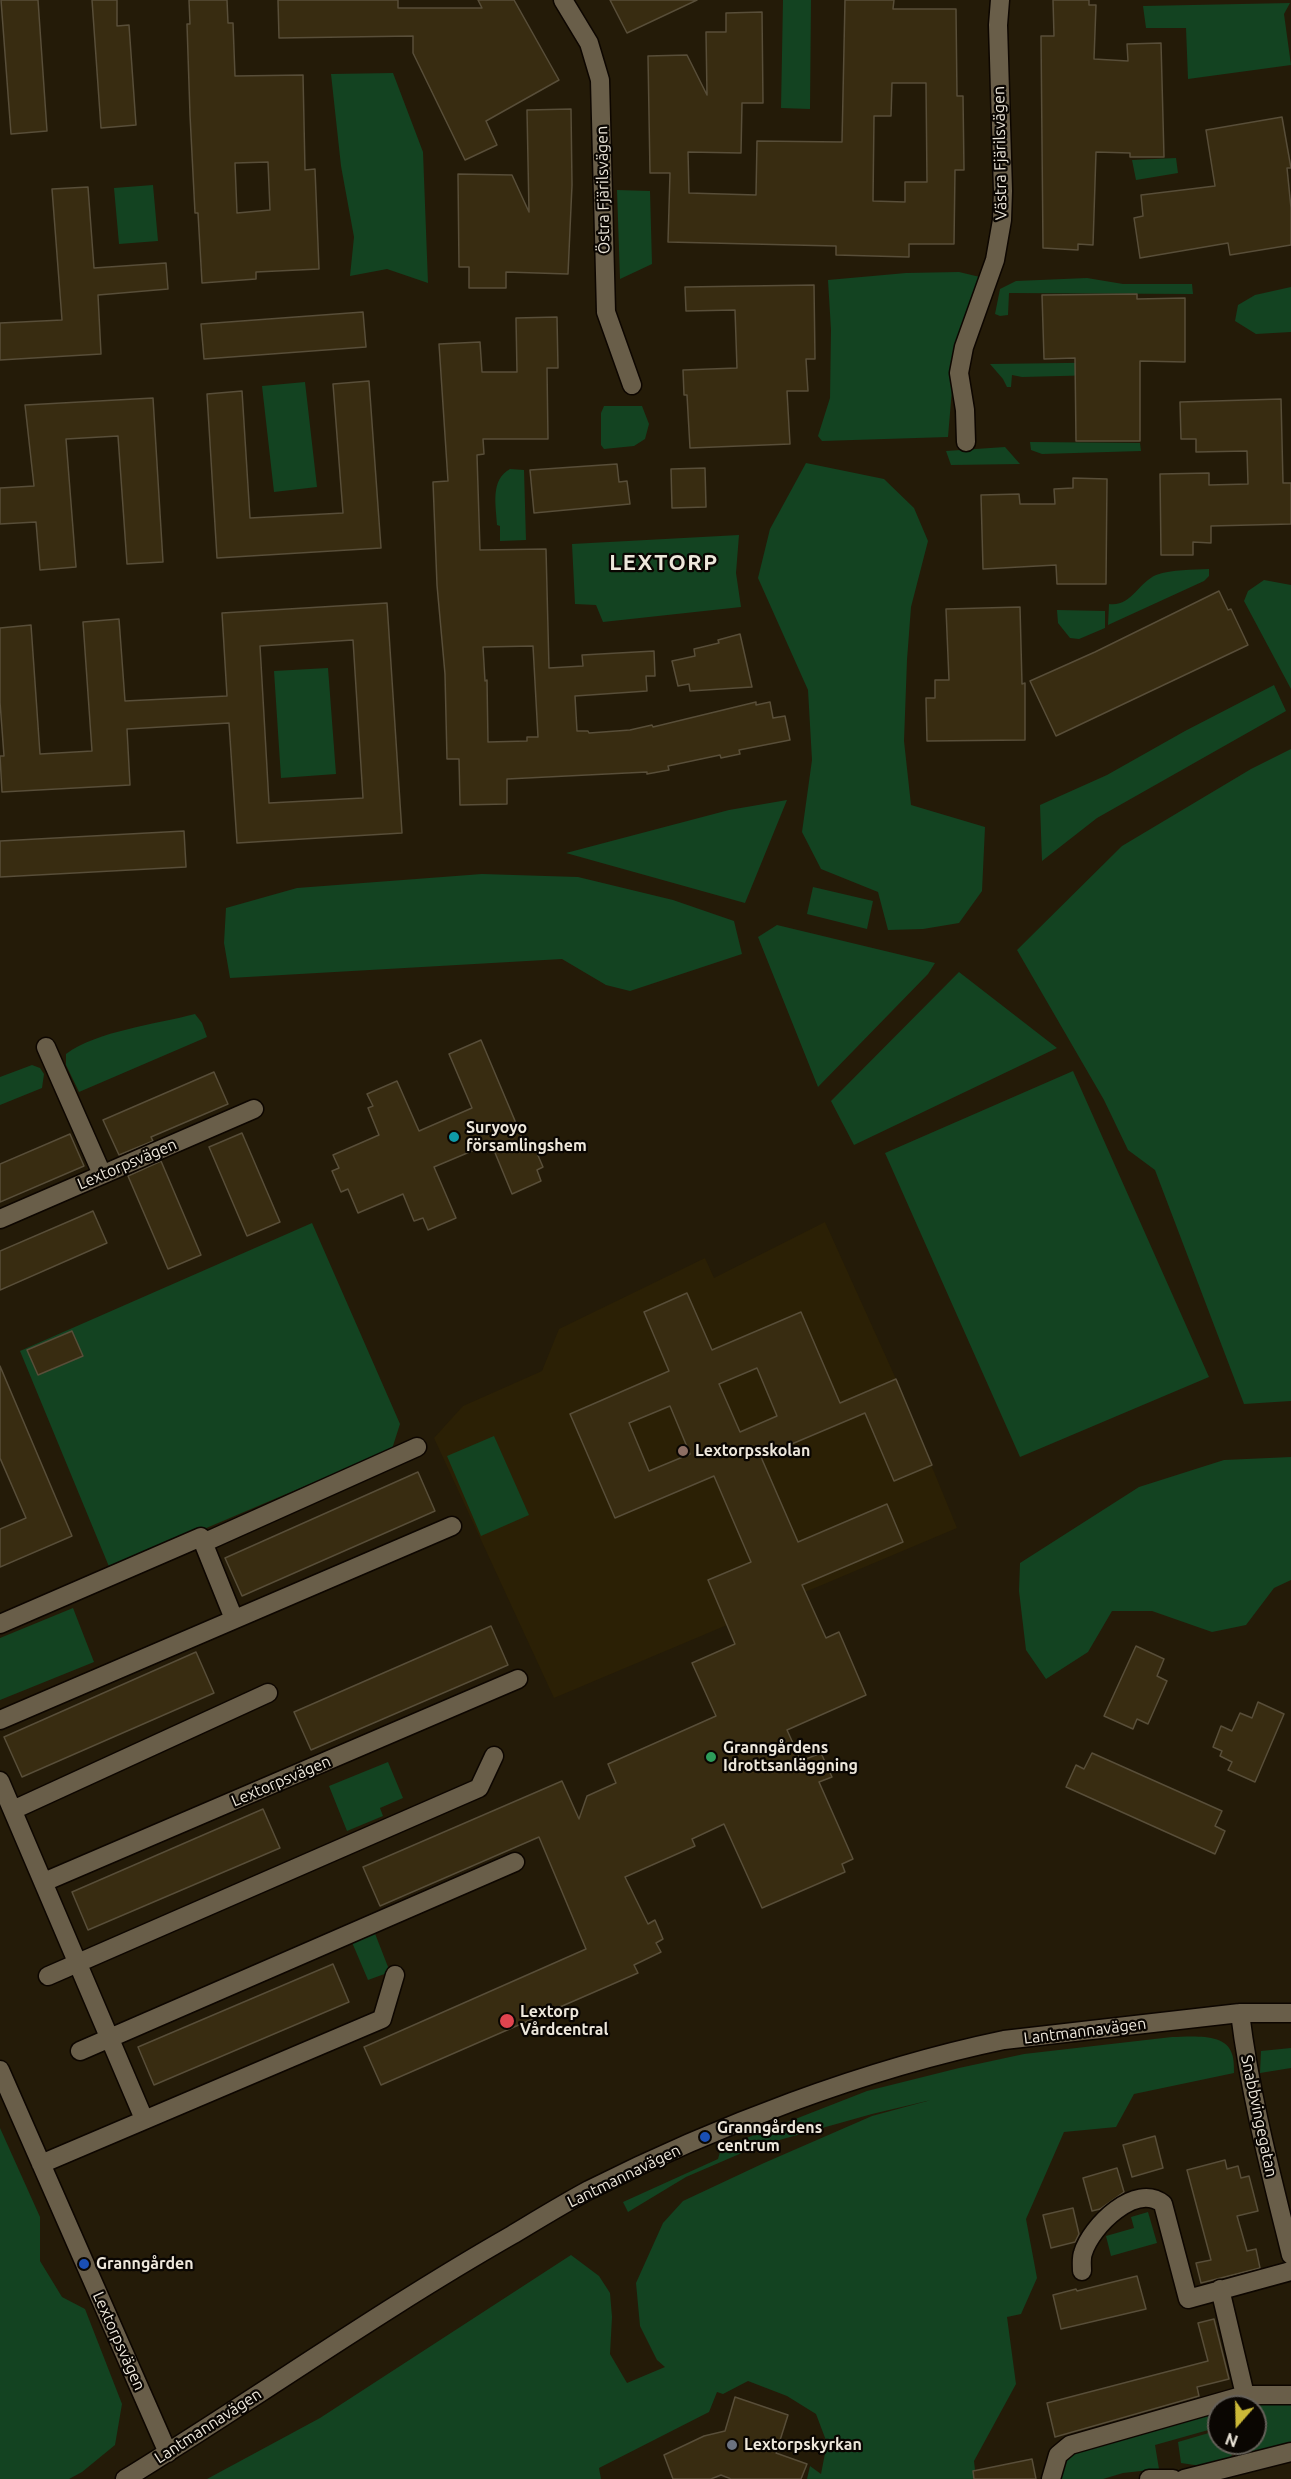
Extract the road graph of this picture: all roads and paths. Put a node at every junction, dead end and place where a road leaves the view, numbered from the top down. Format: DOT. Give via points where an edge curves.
graph roads {
  1 [pos="564,0"];
  2 [pos="1000,0"];
  3 [pos="632,385"];
  4 [pos="966,442"];
  5 [pos="46,1047"];
  6 [pos="254,1109"];
  7 [pos="102,1174"];
  8 [pos="0,1219"];
  9 [pos="417,1447"];
  10 [pos="452,1526"];
  11 [pos="203,1543"];
  12 [pos="234,1619"];
  13 [pos="0,1624"];
  14 [pos="518,1679"];
  15 [pos="268,1693"];
  16 [pos="0,1720"];
  17 [pos="494,1756"];
  18 [pos="0,1780"];
  19 [pos="13,1810"];
  20 [pos="515,1862"];
  21 [pos="44,1882"];
  22 [pos="78,1962"];
  23 [pos="395,1975"];
  24 [pos="48,1976"];
  25 [pos="1240,2013"];
  26 [pos="1291,2013"];
  27 [pos="110,2037"];
  28 [pos="80,2052"];
  29 [pos="0,2070"];
  30 [pos="144,2119"];
  31 [pos="41,2164"];
  32 [pos="1291,2254"];
  33 [pos="1082,2271"];
  34 [pos="1291,2271"];
  35 [pos="1220,2289"];
  36 [pos="1245,2395"];
  37 [pos="1267,2395"];
  38 [pos="1291,2395"];
  39 [pos="1207,2406"];
  40 [pos="1291,2452"];
  41 [pos="168,2453"];
  42 [pos="125,2479"];
  43 [pos="1051,2479"];
  44 [pos="1149,2479"];
  45 [pos="1173,2479"];
  46 [pos="1184,2479"];
  1 -- 3 [label="street, Östra Fjärilsvägen" via="588,43 600,80 606,312"];
  2 -- 4 [label="street, Västra Fjärilsvägen" via="1002,220 995,260 964,346 960,374"];
  5 -- 7 [label="street"];
  6 -- 7 [label="street, Lextorpsvägen"];
  7 -- 8 [label="street, Lextorpsvägen"];
  9 -- 11 [label="street"];
  10 -- 12 [label="street"];
  11 -- 12 [label="street"];
  11 -- 13 [label="street" via="201,1537"];
  12 -- 16 [label="street"];
  14 -- 21 [label="street, Lextorpsvägen"];
  15 -- 19 [label="street"];
  17 -- 22 [label="street" via="479,1788"];
  18 -- 19 [label="street"];
  19 -- 21 [label="street"];
  20 -- 27 [label="street"];
  21 -- 22 [label="street"];
  22 -- 24 [label="street"];
  22 -- 27 [label="street"];
  23 -- 30 [label="street" via="382,2019"];
  25 -- 26 [label="street, Lantmannavägen"];
  25 -- 32 [label="street, Snabbvingegatan" via="1255,2111"];
  25 -- 41 [label="street, Lantmannavägen" via="1004,2040 895,2069 755,2115 588,2191 405,2298"];
  27 -- 28 [label="street"];
  27 -- 30 [label="street"];
  29 -- 31 [label="street, Lextorpsvägen"];
  30 -- 31 [label="street"];
  31 -- 41 [label="street, Lextorpsvägen"];
  33 -- 35 [label="street" via="1082,2255 1091,2235 1110,2214 1148,2196 1163,2204 1188,2299"];
  34 -- 35 [label="street"];
  35 -- 36 [label="street"];
  37 -- 38 [label="street"];
  39 -- 43 [label="street" via="1070,2445 1059,2455"];
  40 -- 46 [label="street"];
  41 -- 42 [label="street, Lantmannavägen"];
  44 -- 45 [label="street"];
}
